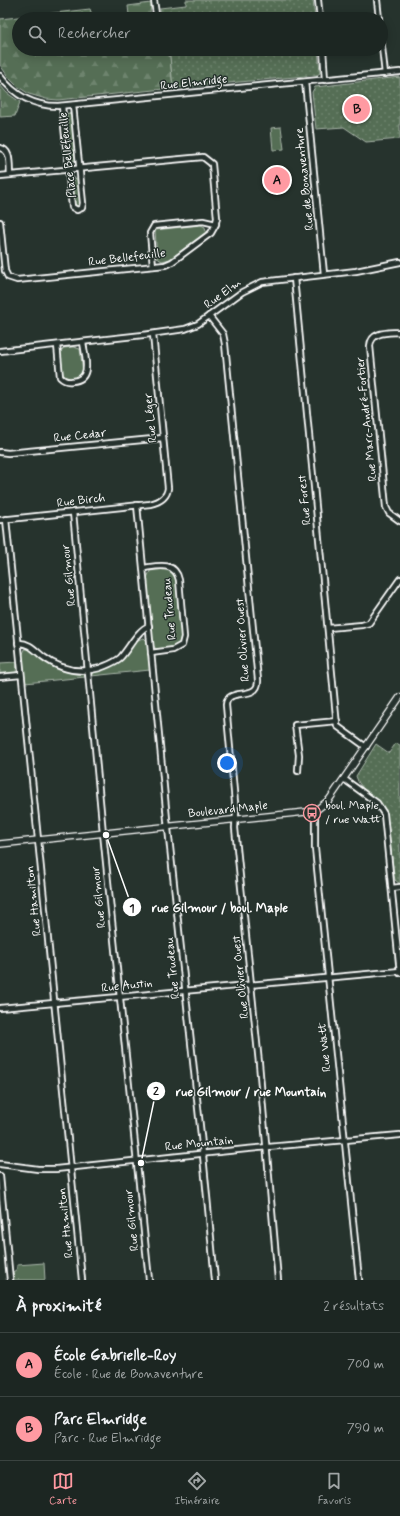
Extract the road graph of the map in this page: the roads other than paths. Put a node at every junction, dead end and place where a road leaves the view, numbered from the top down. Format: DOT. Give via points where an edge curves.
graph roads {
  1 [pos="154,0"];
  2 [pos="318,0"];
  3 [pos="377,0"];
  4 [pos="156,12"];
  5 [pos="319,12"];
  6 [pos="378,12"];
  7 [pos="323,56"];
  8 [pos="382,56"];
  9 [pos="400,72"];
  10 [pos="384,74"];
  11 [pos="0,76"];
  12 [pos="325,80"];
  13 [pos="306,82"];
  14 [pos="73,105"];
  15 [pos="62,106"];
  16 [pos="0,148"];
  17 [pos="80,169"];
  18 [pos="68,170"];
  19 [pos="10,175"];
  20 [pos="0,176"];
  21 [pos="0,222"];
  22 [pos="216,224"];
  23 [pos="400,262"];
  24 [pos="153,266"];
  25 [pos="324,274"];
  26 [pos="294,278"];
  27 [pos="209,316"];
  28 [pos="400,332"];
  29 [pos="153,334"];
  30 [pos="83,342"];
  31 [pos="57,345"];
  32 [pos="0,351"];
  33 [pos="163,438"];
  34 [pos="0,452"];
  35 [pos="163,498"];
  36 [pos="137,505"];
  37 [pos="73,512"];
  38 [pos="6,519"];
  39 [pos="0,520"];
  40 [pos="400,521"];
  41 [pos="144,568"];
  42 [pos="400,579"];
  43 [pos="149,626"];
  44 [pos="328,628"];
  45 [pos="18,643"];
  46 [pos="151,653"];
  47 [pos="88,671"];
  48 [pos="21,675"];
  49 [pos="0,677"];
  50 [pos="400,697"];
  51 [pos="337,721"];
  52 [pos="366,747"];
  53 [pos="298,771"];
  54 [pos="344,780"];
  55 [pos="315,811"];
  56 [pos="236,820"];
  57 [pos="168,827"];
  58 [pos="103,833"];
  59 [pos="38,840"];
  60 [pos="0,844"];
  61 [pos="400,887"];
  62 [pos="392,888"];
  63 [pos="400,972"];
  64 [pos="328,977"];
  65 [pos="251,983"];
  66 [pos="186,990"];
  67 [pos="120,997"];
  68 [pos="54,1003"];
  69 [pos="0,1008"];
  70 [pos="400,1135"];
  71 [pos="345,1141"];
  72 [pos="266,1147"];
  73 [pos="203,1153"];
  74 [pos="136,1160"];
  75 [pos="0,1164"];
  76 [pos="70,1168"];
  77 [pos="0,1176"];
  78 [pos="10,1280"];
  79 [pos="82,1280"];
  80 [pos="149,1280"];
  81 [pos="214,1280"];
  82 [pos="278,1280"];
  83 [pos="359,1280"];
  1 -- 4 [label="street"];
  2 -- 5 [label="street"];
  3 -- 6 [label="street"];
  7 -- 12 [label="street"];
  8 -- 10 [label="street"];
  9 -- 10 [label="street, Rue Elmridge"];
  10 -- 12 [label="street, Rue Elmridge"];
  11 -- 15 [label="street, Rue Elmridge" via="12,90 30,101 46,106"];
  12 -- 13 [label="street, Rue Elmridge"];
  13 -- 14 [label="street, Rue Elmridge"];
  13 -- 25 [label="street, Rue de Bonaventure"];
  14 -- 15 [label="street, Rue Elmridge"];
  14 -- 17 [label="street, Place Bellefeuille"];
  15 -- 18 [label="street, Place Bellefeuille"];
  16 -- 19 [label="street" via="8,153"];
  17 -- 18 [label="street"];
  17 -- 18 [label="street, Place Bellefeuille" via="83,206 77,210 72,207"];
  17 -- 22 [label="street" via="206,158 212,168"];
  18 -- 19 [label="street"];
  19 -- 20 [label="street"];
  21 -- 24 [label="street, Rue Bellefeuille" via="5,271 8,277 14,280"];
  22 -- 24 [label="street, Rue Bellefeuille" via="211,233 172,262"];
  22 -- 24 [label="street" via="203,221 154,226 150,233"];
  23 -- 25 [label="street, Rue Elm"];
  25 -- 26 [label="street, Rue Elm"];
  26 -- 27 [label="street, Rue Elm" via="272,280 252,286"];
  26 -- 44 [label="street, Rue Forest"];
  27 -- 29 [label="street, Rue Elm" via="190,328"];
  27 -- 56 [label="street, Rue Olivier Ouest" via="223,334 225,344 258,680 254,691 233,695 226,703"];
  28 -- 40 [label="street, Rue Marc-André-Fortier" via="377,335 372,338 370,346 386,507 389,513"];
  29 -- 30 [label="street, Rue Elm"];
  29 -- 33 [label="street, Rue Léger"];
  30 -- 31 [label="street, Rue Elm"];
  30 -- 31 [label="street" via="86,374 77,381 60,378"];
  31 -- 32 [label="street, Rue Elm"];
  33 -- 34 [label="street, Rue Cedar"];
  33 -- 35 [label="street, Rue Léger" via="168,488"];
  35 -- 36 [label="street, Rue Birch" via="154,503"];
  36 -- 37 [label="street, Rue Birch"];
  36 -- 41 [label="street, Rue Trudeau"];
  37 -- 38 [label="street, Rue Birch"];
  37 -- 47 [label="street, Rue Gilmour"];
  38 -- 39 [label="street, Rue Birch"];
  38 -- 45 [label="street, Rue Hamilton"];
  41 -- 43 [label="street, Rue Trudeau"];
  41 -- 46 [label="street, Rue Trudeau" via="165,566 176,571 184,637 182,645 176,650"];
  42 -- 44 [label="street" via="369,623"];
  43 -- 46 [label="street, Rue Trudeau"];
  43 -- 47 [label="street" via="142,630 124,654 114,662"];
  44 -- 51 [label="street, Rue Forest"];
  45 -- 47 [label="street" via="25,643 55,664"];
  45 -- 48 [label="street, Rue Hamilton"];
  46 -- 57 [label="street, Rue Trudeau"];
  47 -- 58 [label="street, Rue Gilmour"];
  48 -- 49 [label="street"];
  48 -- 59 [label="street, Rue Hamilton"];
  50 -- 52 [label="street"];
  51 -- 52 [label="street" via="339,729"];
  51 -- 53 [label="street" via="295,725"];
  52 -- 54 [label="street"];
  54 -- 55 [label="street" via="329,800"];
  54 -- 62 [label="street" via="382,808"];
  55 -- 56 [label="street, Boulevard Maple"];
  55 -- 64 [label="street, Rue Watt" via="315,842"];
  56 -- 57 [label="street, Boulevard Maple"];
  56 -- 65 [label="street, Rue Olivier Ouest"];
  57 -- 58 [label="street, Boulevard Maple"];
  57 -- 66 [label="street, Rue Trudeau"];
  58 -- 59 [label="street, Boulevard Maple"];
  58 -- 67 [label="street, Rue Gilmour"];
  59 -- 60 [label="street, Boulevard Maple"];
  59 -- 68 [label="street, Rue Hamilton"];
  61 -- 62 [label="street"];
  62 -- 63 [label="street"];
  63 -- 64 [label="street, Rue Austin"];
  64 -- 65 [label="street, Rue Austin"];
  64 -- 71 [label="street, Rue Watt"];
  65 -- 66 [label="street, Rue Austin"];
  65 -- 72 [label="street, Rue Olivier Ouest"];
  66 -- 67 [label="street, Rue Austin"];
  66 -- 73 [label="street, Rue Trudeau"];
  67 -- 68 [label="street, Rue Austin"];
  67 -- 74 [label="street, Rue Gilmour"];
  68 -- 69 [label="street, Rue Austin"];
  68 -- 76 [label="street, Rue Hamilton"];
  70 -- 71 [label="street, Rue Mountain"];
  71 -- 72 [label="street, Rue Mountain"];
  71 -- 83 [label="street, Rue Watt"];
  72 -- 73 [label="street, Rue Mountain"];
  72 -- 82 [label="street, Rue Olivier Ouest"];
  73 -- 74 [label="street, Rue Mountain"];
  73 -- 81 [label="street, Rue Trudeau"];
  74 -- 76 [label="street, Rue Mountain"];
  74 -- 80 [label="street, Rue Gilmour"];
  75 -- 76 [label="street, Rue Mountain" via="38,1170"];
  76 -- 79 [label="street, Rue Hamilton"];
  77 -- 78 [label="street"];
}
